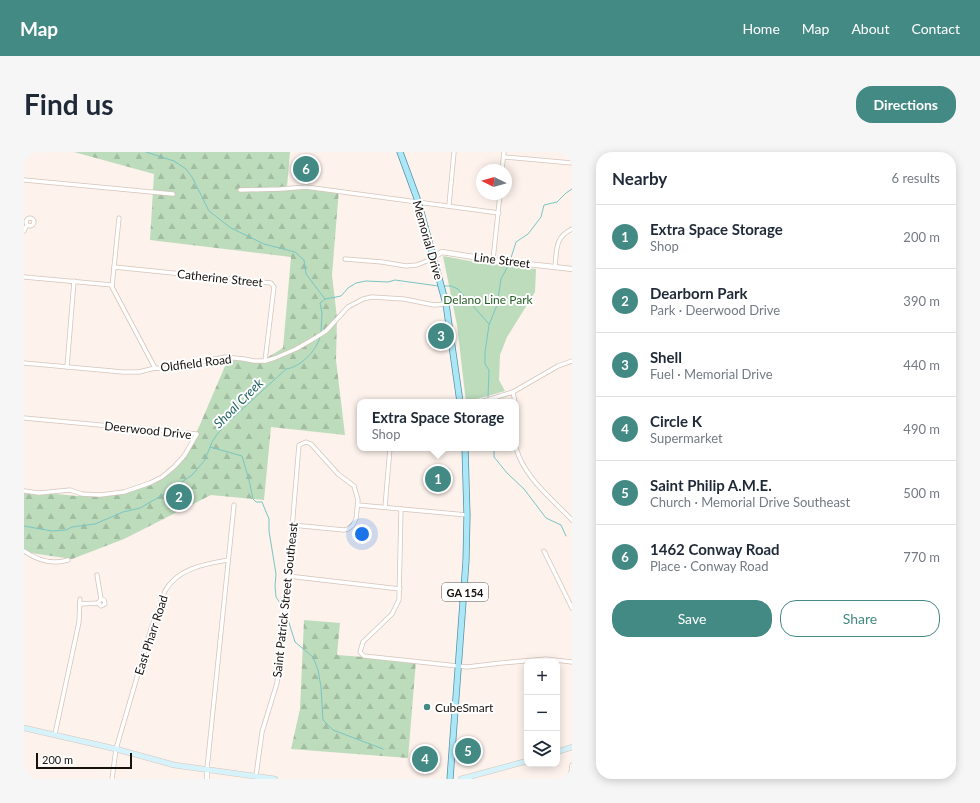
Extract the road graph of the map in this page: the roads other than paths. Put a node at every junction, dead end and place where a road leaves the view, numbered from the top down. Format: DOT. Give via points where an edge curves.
graph roads {
  1 [pos="400,152"];
  2 [pos="454,152"];
  3 [pos="504,152"];
  4 [pos="504,157"];
  5 [pos="572,163"];
  6 [pos="503,164"];
  7 [pos="24,180"];
  8 [pos="240,190"];
  9 [pos="173,194"];
  10 [pos="500,200"];
  11 [pos="418,201"];
  12 [pos="449,205"];
  13 [pos="499,213"];
  14 [pos="119,218"];
  15 [pos="27,225"];
  16 [pos="572,229"];
  17 [pos="24,231"];
  18 [pos="434,257"];
  19 [pos="345,259"];
  20 [pos="493,260"];
  21 [pos="555,266"];
  22 [pos="114,267"];
  23 [pos="572,268"];
  24 [pos="24,277"];
  25 [pos="74,281"];
  26 [pos="112,285"];
  27 [pos="446,304"];
  28 [pos="265,361"];
  29 [pos="572,362"];
  30 [pos="24,363"];
  31 [pos="67,367"];
  32 [pos="155,368"];
  33 [pos="513,392"];
  34 [pos="460,399"];
  35 [pos="491,399"];
  36 [pos="514,399"];
  37 [pos="24,418"];
  38 [pos="390,451"];
  39 [pos="465,451"];
  40 [pos="517,451"];
  41 [pos="24,491"];
  42 [pos="234,505"];
  43 [pos="358,505"];
  44 [pos="385,507"];
  45 [pos="401,509"];
  46 [pos="467,514"];
  47 [pos="572,520"];
  48 [pos="292,525"];
  49 [pos="24,551"];
  50 [pos="544,551"];
  51 [pos="68,560"];
  52 [pos="228,560"];
  53 [pos="97,575"];
  54 [pos="288,576"];
  55 [pos="400,589"];
  56 [pos="80,599"];
  57 [pos="101,599"];
  58 [pos="98,603"];
  59 [pos="80,604"];
  60 [pos="572,608"];
  61 [pos="572,662"];
  62 [pos="459,665"];
  63 [pos="24,728"];
  64 [pos="54,734"];
  65 [pos="572,747"];
  66 [pos="116,749"];
  67 [pos="560,751"];
  68 [pos="524,762"];
  69 [pos="572,765"];
  70 [pos="207,769"];
  71 [pos="256,776"];
  72 [pos="112,779"];
  73 [pos="207,779"];
  74 [pos="274,779"];
  75 [pos="450,779"];
  76 [pos="461,779"];
  77 [pos="570,779"];
  1 -- 11 [label="main road, Memorial Drive"];
  2 -- 12 [label="street"];
  3 -- 4 [label="street"];
  4 -- 5 [label="street"];
  4 -- 6 [label="street"];
  7 -- 9 [label="street"];
  8 -- 11 [label="street" via="306,187"];
  10 -- 13 [label="street"];
  11 -- 12 [label="street"];
  11 -- 18 [label="main road, Memorial Drive"];
  12 -- 13 [label="street"];
  13 -- 20 [label="street"];
  14 -- 22 [label="street"];
  15 -- 17 [label="street"];
  16 -- 21 [label="street" via="561,236 558,242"];
  18 -- 19 [label="street" via="417,265 406,266"];
  18 -- 20 [label="street, Line Street" via="442,252"];
  18 -- 27 [label="main road, Memorial Drive"];
  20 -- 21 [label="street, Line Street"];
  21 -- 23 [label="street, Line Street"];
  22 -- 26 [label="street"];
  22 -- 28 [label="street, Catherine Street" via="271,283 274,287"];
  24 -- 25 [label="street"];
  25 -- 26 [label="street"];
  25 -- 31 [label="street"];
  26 -- 32 [label="street, Oldfield Road"];
  27 -- 28 [label="street, Oldfield Road" via="434,305 404,298 363,299 348,307 323,333 284,355"];
  27 -- 34 [label="main road, Memorial Drive"];
  28 -- 32 [label="street, Oldfield Road" via="225,357 174,368"];
  29 -- 33 [label="street" via="558,366"];
  30 -- 31 [label="street"];
  31 -- 32 [label="street" via="123,372"];
  33 -- 35 [label="street"];
  33 -- 36 [label="street"];
  37 -- 41 [label="street, Deerwood Drive" via="197,434 184,456 162,477 124,492 100,495 70,490 39,493"];
  38 -- 44 [label="street"];
  39 -- 46 [label="main road, GA 154"];
  40 -- 47 [label="street" via="527,473"];
  42 -- 52 [label="street"];
  43 -- 44 [label="street"];
  43 -- 48 [label="street" via="354,523 348,529"];
  43 -- 48 [label="street, Saint Patrick Street Southeast" via="354,486 306,442 299,445"];
  44 -- 45 [label="street"];
  45 -- 46 [label="street"];
  45 -- 55 [label="street"];
  46 -- 62 [label="main road, GA 154" via="465,595"];
  48 -- 54 [label="street, Saint Patrick Street Southeast"];
  49 -- 51 [label="street" via="50,562 61,563"];
  50 -- 60 [label="street"];
  52 -- 66 [label="street, East Pharr Road" via="191,568 165,590"];
  52 -- 70 [label="street"];
  53 -- 57 [label="street"];
  54 -- 55 [label="street"];
  54 -- 71 [label="street, Saint Patrick Street Southeast" via="277,683 262,732"];
  55 -- 62 [label="street" via="395,609 366,639 360,652 364,656"];
  56 -- 59 [label="street"];
  57 -- 58 [label="street"];
  57 -- 58 [label="street" via="105,604 101,606"];
  58 -- 59 [label="street"];
  59 -- 64 [label="street" via="79,622"];
  61 -- 62 [label="street" via="546,659 467,667"];
  62 -- 75 [label="main road, GA 154"];
  63 -- 64 [label="main road"];
  64 -- 66 [label="main road"];
  65 -- 67 [label="main road"];
  66 -- 70 [label="main road" via="174,765"];
  66 -- 72 [label="street, East Pharr Road"];
  68 -- 76 [label="main road"];
  69 -- 77 [label="street"];
  70 -- 71 [label="main road"];
  70 -- 73 [label="street"];
  71 -- 74 [label="main road"];
}
